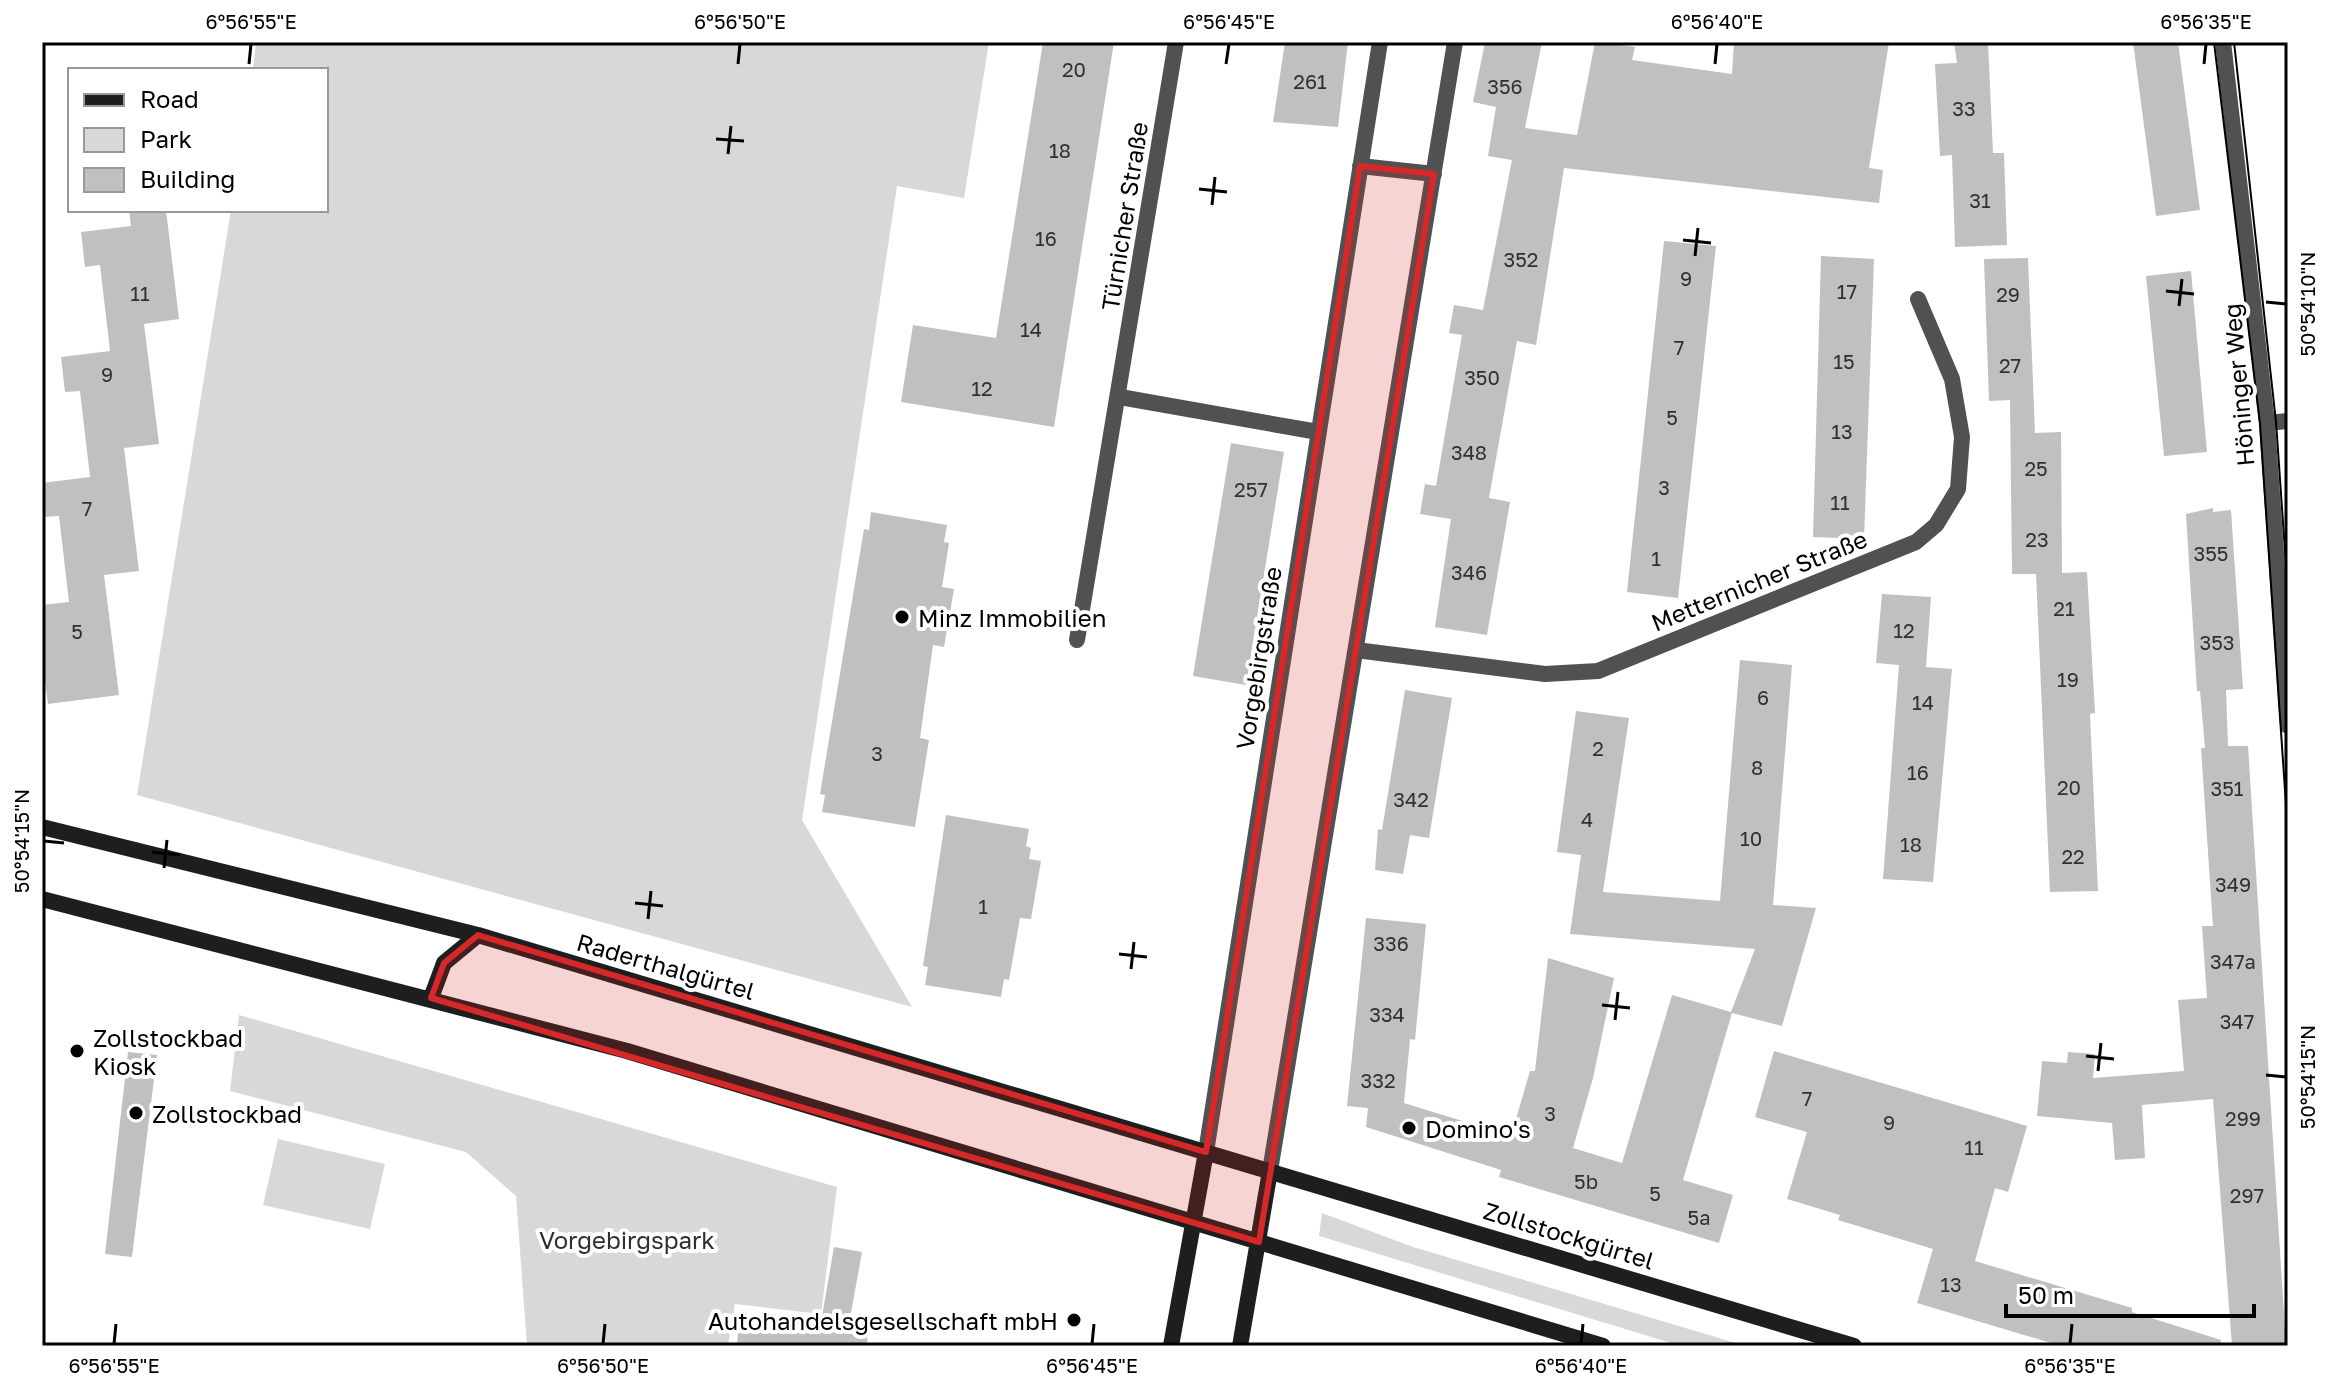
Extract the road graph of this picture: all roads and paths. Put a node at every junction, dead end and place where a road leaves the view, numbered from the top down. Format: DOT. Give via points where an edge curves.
graph roads {
  1 [pos="1176,42"];
  2 [pos="1380,42"];
  3 [pos="1455,42"];
  4 [pos="2223,42"];
  5 [pos="1360,166"];
  6 [pos="1434,174"];
  7 [pos="1918,299"];
  8 [pos="1120,397"];
  9 [pos="2288,421"];
  10 [pos="2267,423"];
  11 [pos="1318,432"];
  12 [pos="1077,640"];
  13 [pos="1356,650"];
  14 [pos="2288,726"];
  15 [pos="42,827"];
  16 [pos="42,899"];
  17 [pos="478,935"];
  18 [pos="431,998"];
  19 [pos="1206,1152"];
  20 [pos="1270,1171"];
  21 [pos="1192,1221"];
  22 [pos="1259,1242"];
  23 [pos="1171,1346"];
  24 [pos="1240,1346"];
  25 [pos="1603,1346"];
  26 [pos="1854,1346"];
  1 -- 8 [label="street, Türnicher Straße"];
  2 -- 5 [label="street, Vorgebirgstraße"];
  3 -- 6 [label="street"];
  4 -- 10 [label="street, Höninger Weg"];
  5 -- 6 [label="street"];
  5 -- 11 [label="street, Vorgebirgstraße"];
  6 -- 13 [label="street"];
  7 -- 13 [label="street, Metternicher Straße" via="1952,379 1962,437 1958,489 1936,525 1916,542 1598,671 1545,674"];
  8 -- 11 [label="street"];
  8 -- 12 [label="street, Türnicher Straße"];
  9 -- 10 [label="street"];
  10 -- 14 [label="street, Höninger Weg"];
  11 -- 19 [label="street, Vorgebirgstraße"];
  13 -- 20 [label="street"];
  15 -- 17 [label="main road, Raderthalgürtel"];
  16 -- 18 [label="main road"];
  17 -- 18 [label="main road" via="444,963"];
  17 -- 19 [label="main road, Raderthalgürtel"];
  18 -- 21 [label="main road" via="627,1051"];
  19 -- 20 [label="main road, Raderthalgürtel"];
  19 -- 21 [label="main road, Vorgebirgstraße"];
  20 -- 22 [label="main road"];
  20 -- 26 [label="main road, Zollstockgürtel"];
  21 -- 22 [label="main road"];
  21 -- 23 [label="main road, Vorgebirgstraße"];
  22 -- 24 [label="main road"];
  22 -- 25 [label="main road"];
}
